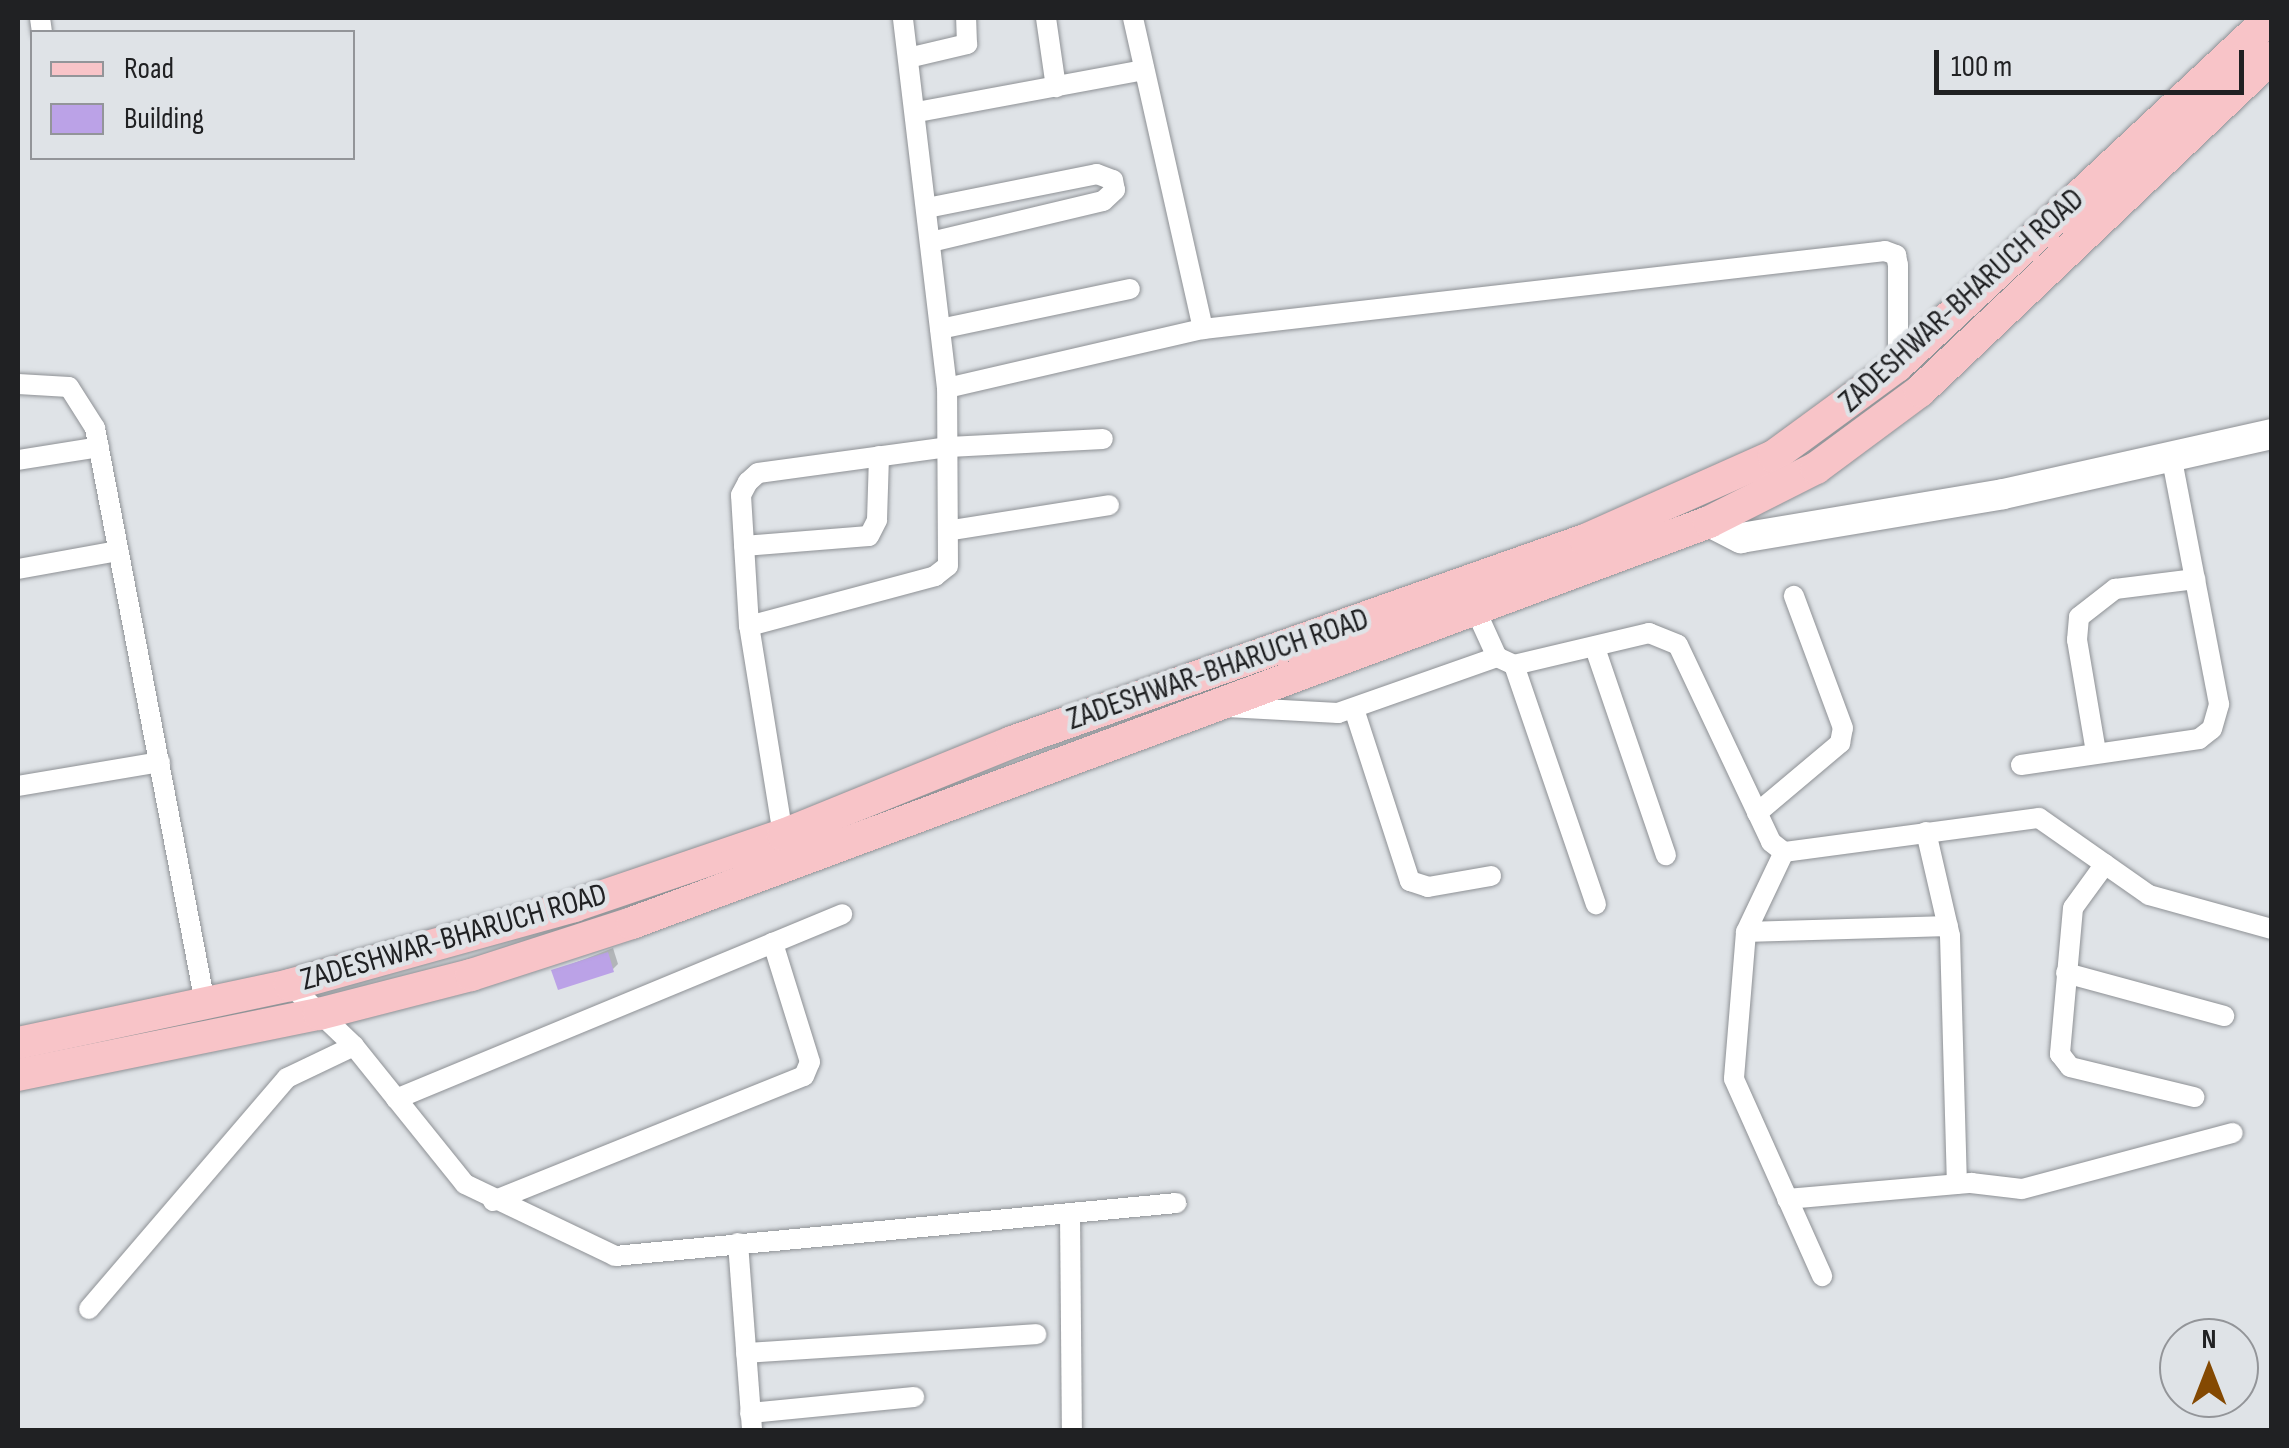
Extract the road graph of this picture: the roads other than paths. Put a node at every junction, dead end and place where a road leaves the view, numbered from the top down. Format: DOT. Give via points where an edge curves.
graph roads {
  1 [pos="903,18"];
  2 [pos="966,18"];
  3 [pos="1046,18"];
  4 [pos="1133,18"];
  5 [pos="2270,18"];
  6 [pos="2272,57"];
  7 [pos="908,58"];
  8 [pos="1144,70"];
  9 [pos="1056,88"];
  10 [pos="917,112"];
  11 [pos="927,208"];
  12 [pos="930,242"];
  13 [pos="1130,289"];
  14 [pos="1202,328"];
  15 [pos="940,329"];
  16 [pos="1897,366"];
  17 [pos="18,384"];
  18 [pos="947,388"];
  19 [pos="1911,397"];
  20 [pos="2272,434"];
  21 [pos="1102,439"];
  22 [pos="949,446"];
  23 [pos="100,447"];
  24 [pos="879,456"];
  25 [pos="18,460"];
  26 [pos="2172,460"];
  27 [pos="1109,504"];
  28 [pos="1709,522"];
  29 [pos="952,530"];
  30 [pos="744,546"];
  31 [pos="118,552"];
  32 [pos="18,569"];
  33 [pos="2194,579"];
  34 [pos="1794,596"];
  35 [pos="1476,611"];
  36 [pos="750,626"];
  37 [pos="1594,648"];
  38 [pos="1506,661"];
  39 [pos="1220,706"];
  40 [pos="1354,709"];
  41 [pos="2096,752"];
  42 [pos="160,762"];
  43 [pos="2021,765"];
  44 [pos="18,786"];
  45 [pos="1758,813"];
  46 [pos="1926,832"];
  47 [pos="783,836"];
  48 [pos="1784,852"];
  49 [pos="1666,855"];
  50 [pos="2105,864"];
  51 [pos="1492,876"];
  52 [pos="1596,904"];
  53 [pos="842,914"];
  54 [pos="1948,926"];
  55 [pos="2272,929"];
  56 [pos="1746,932"];
  57 [pos="773,943"];
  58 [pos="2066,973"];
  59 [pos="290,985"];
  60 [pos="205,1003"];
  61 [pos="319,1014"];
  62 [pos="2224,1016"];
  63 [pos="18,1043"];
  64 [pos="354,1046"];
  65 [pos="18,1075"];
  66 [pos="396,1098"];
  67 [pos="2194,1098"];
  68 [pos="2233,1133"];
  69 [pos="1957,1184"];
  70 [pos="1787,1199"];
  71 [pos="493,1202"];
  72 [pos="1177,1204"];
  73 [pos="1070,1213"];
  74 [pos="738,1242"];
  75 [pos="1822,1276"];
  76 [pos="88,1310"];
  77 [pos="1036,1334"];
  78 [pos="746,1353"];
  79 [pos="914,1397"];
  80 [pos="751,1422"];
  81 [pos="1072,1430"];
  1 -- 7 [label="street"];
  2 -- 7 [label="street" via="967,44"];
  3 -- 9 [label="street"];
  4 -- 8 [label="street"];
  5 -- 16 [label="main road, ZADESHWAR-BHARUCH ROAD"];
  6 -- 19 [label="main road, ZADESHWAR-BHARUCH ROAD"];
  7 -- 10 [label="street"];
  8 -- 9 [label="street"];
  8 -- 14 [label="street"];
  9 -- 10 [label="street"];
  10 -- 11 [label="street"];
  11 -- 12 [label="street"];
  11 -- 12 [label="street" via="1097,174 1113,180 1115,190 1103,201"];
  12 -- 15 [label="street"];
  13 -- 15 [label="street"];
  14 -- 16 [label="street" via="1885,252 1896,255 1898,265"];
  14 -- 18 [label="street"];
  15 -- 18 [label="street"];
  16 -- 19 [label="street"];
  16 -- 47 [label="main road, ZADESHWAR-BHARUCH ROAD" via="1774,456 1585,540 1012,742"];
  17 -- 23 [label="street" via="69,386 89,412"];
  18 -- 22 [label="street"];
  19 -- 28 [label="main road, ZADESHWAR-BHARUCH ROAD" via="1816,468"];
  20 -- 26 [label="street"];
  21 -- 22 [label="street"];
  22 -- 24 [label="street"];
  22 -- 29 [label="street"];
  23 -- 25 [label="street"];
  23 -- 31 [label="street"];
  24 -- 30 [label="street" via="758,473 741,495"];
  24 -- 30 [label="street" via="877,520 869,536"];
  26 -- 28 [label="street" via="1741,538"];
  26 -- 33 [label="street"];
  27 -- 29 [label="street"];
  28 -- 35 [label="main road, ZADESHWAR-BHARUCH ROAD"];
  29 -- 36 [label="street" via="948,566 935,576"];
  30 -- 36 [label="street"];
  31 -- 32 [label="street"];
  31 -- 42 [label="street"];
  33 -- 41 [label="street" via="2115,589 2080,617 2076,640"];
  33 -- 41 [label="street" via="2218,704 2212,729 2199,740"];
  34 -- 45 [label="street" via="1843,728 1840,743"];
  35 -- 38 [label="street"];
  35 -- 39 [label="main road, ZADESHWAR-BHARUCH ROAD"];
  36 -- 47 [label="street"];
  37 -- 38 [label="street"];
  37 -- 45 [label="street" via="1649,634 1678,645"];
  37 -- 49 [label="street"];
  38 -- 40 [label="street"];
  38 -- 52 [label="street"];
  39 -- 40 [label="street" via="1294,713"];
  39 -- 61 [label="main road, ZADESHWAR-BHARUCH ROAD" via="632,923 471,976"];
  40 -- 51 [label="street" via="1410,882 1428,886"];
  41 -- 43 [label="street"];
  42 -- 44 [label="street"];
  42 -- 60 [label="street"];
  45 -- 48 [label="street" via="1771,842"];
  46 -- 48 [label="street"];
  46 -- 50 [label="street" via="2039,818"];
  46 -- 54 [label="street"];
  47 -- 59 [label="main road, ZADESHWAR-BHARUCH ROAD" via="574,906"];
  48 -- 56 [label="street"];
  50 -- 55 [label="street" via="2149,895"];
  50 -- 58 [label="street" via="2074,908"];
  53 -- 57 [label="street"];
  54 -- 56 [label="street"];
  54 -- 69 [label="street"];
  56 -- 70 [label="street" via="1734,1079"];
  57 -- 66 [label="street"];
  57 -- 71 [label="street" via="810,1062 804,1076"];
  58 -- 62 [label="street"];
  58 -- 67 [label="street" via="2063,1061"];
  59 -- 60 [label="main road, ZADESHWAR-BHARUCH ROAD"];
  59 -- 61 [label="street"];
  60 -- 63 [label="main road, ZADESHWAR-BHARUCH ROAD"];
  61 -- 64 [label="street"];
  61 -- 65 [label="main road, ZADESHWAR-BHARUCH ROAD"];
  64 -- 66 [label="street"];
  64 -- 76 [label="street" via="287,1078"];
  66 -- 71 [label="street" via="465,1184"];
  68 -- 69 [label="street" via="2022,1190"];
  69 -- 70 [label="street"];
  70 -- 75 [label="street"];
  71 -- 74 [label="street" via="616,1256"];
  72 -- 73 [label="street"];
  73 -- 74 [label="street"];
  73 -- 81 [label="street"];
  74 -- 78 [label="street"];
  77 -- 78 [label="street"];
  78 -- 80 [label="street"];
  79 -- 80 [label="street"];
}
